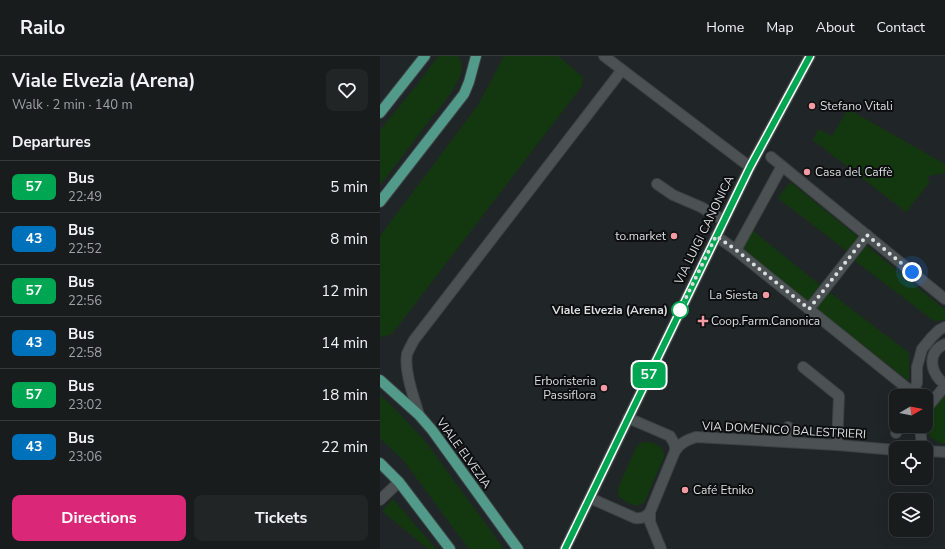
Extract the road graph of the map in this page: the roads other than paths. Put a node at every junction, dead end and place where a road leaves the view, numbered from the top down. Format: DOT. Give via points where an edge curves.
graph roads {
  1 [pos="425,56"];
  2 [pos="467,56"];
  3 [pos="476,56"];
  4 [pos="604,56"];
  5 [pos="810,56"];
  6 [pos="473,70"];
  7 [pos="622,70"];
  8 [pos="380,113"];
  9 [pos="771,157"];
  10 [pos="782,166"];
  11 [pos="750,167"];
  12 [pos="657,184"];
  13 [pos="380,202"];
  14 [pos="724,220"];
  15 [pos="867,235"];
  16 [pos="716,236"];
  17 [pos="736,250"];
  18 [pos="945,299"];
  19 [pos="809,309"];
  20 [pos="945,327"];
  21 [pos="945,344"];
  22 [pos="803,367"];
  23 [pos="380,380"];
  24 [pos="942,383"];
  25 [pos="907,389"];
  26 [pos="916,389"];
  27 [pos="933,398"];
  28 [pos="419,415"];
  29 [pos="628,418"];
  30 [pos="788,427"];
  31 [pos="787,442"];
  32 [pos="836,445"];
  33 [pos="889,449"];
  34 [pos="675,451"];
  35 [pos="933,451"];
  36 [pos="945,452"];
  37 [pos="380,463"];
  38 [pos="399,482"];
  39 [pos="590,498"];
  40 [pos="380,500"];
  41 [pos="650,512"];
  42 [pos="450,549"];
  43 [pos="518,549"];
  44 [pos="565,549"];
  45 [pos="661,549"];
  1 -- 8 [label="main road"];
  2 -- 6 [label="main road"];
  3 -- 6 [label="main road"];
  4 -- 7 [label="street"];
  5 -- 11 [label="street, VIA LUIGI CANONICA"];
  6 -- 13 [label="main road" via="464,94"];
  7 -- 11 [label="street"];
  7 -- 28 [label="street" via="414,340 406,365"];
  9 -- 10 [label="street"];
  10 -- 15 [label="street"];
  10 -- 17 [label="street"];
  11 -- 14 [label="street, VIA LUIGI CANONICA"];
  12 -- 14 [label="street" via="673,195"];
  14 -- 16 [label="street, VIA LUIGI CANONICA"];
  15 -- 18 [label="street"];
  15 -- 19 [label="street"];
  16 -- 17 [label="street"];
  16 -- 29 [label="street, VIA LUIGI CANONICA"];
  17 -- 19 [label="street"];
  19 -- 25 [label="street"];
  20 -- 26 [label="street" via="922,349"];
  21 -- 24 [label="street" via="936,350 932,363 935,375"];
  22 -- 32 [label="street" via="840,396"];
  23 -- 28 [label="main road, VIALE ELVEZIA"];
  24 -- 27 [label="street"];
  28 -- 43 [label="main road, VIALE ELVEZIA"];
  29 -- 34 [label="street" via="670,436"];
  29 -- 39 [label="street, VIA LUIGI CANONICA"];
  30 -- 31 [label="street"];
  31 -- 32 [label="street, VIA DOMENICO BALESTRIERI"];
  31 -- 34 [label="street, VIA DOMENICO BALESTRIERI" via="696,438 680,444"];
  32 -- 33 [label="street, VIA DOMENICO BALESTRIERI"];
  34 -- 41 [label="street, VIA DOMENICO BALESTRIERI"];
  35 -- 36 [label="street"];
  37 -- 38 [label="main road"];
  38 -- 40 [label="street"];
  38 -- 42 [label="main road"];
  39 -- 41 [label="street" via="639,519"];
  39 -- 44 [label="street, VIA LUIGI CANONICA"];
  41 -- 45 [label="street" via="650,522"];
}
